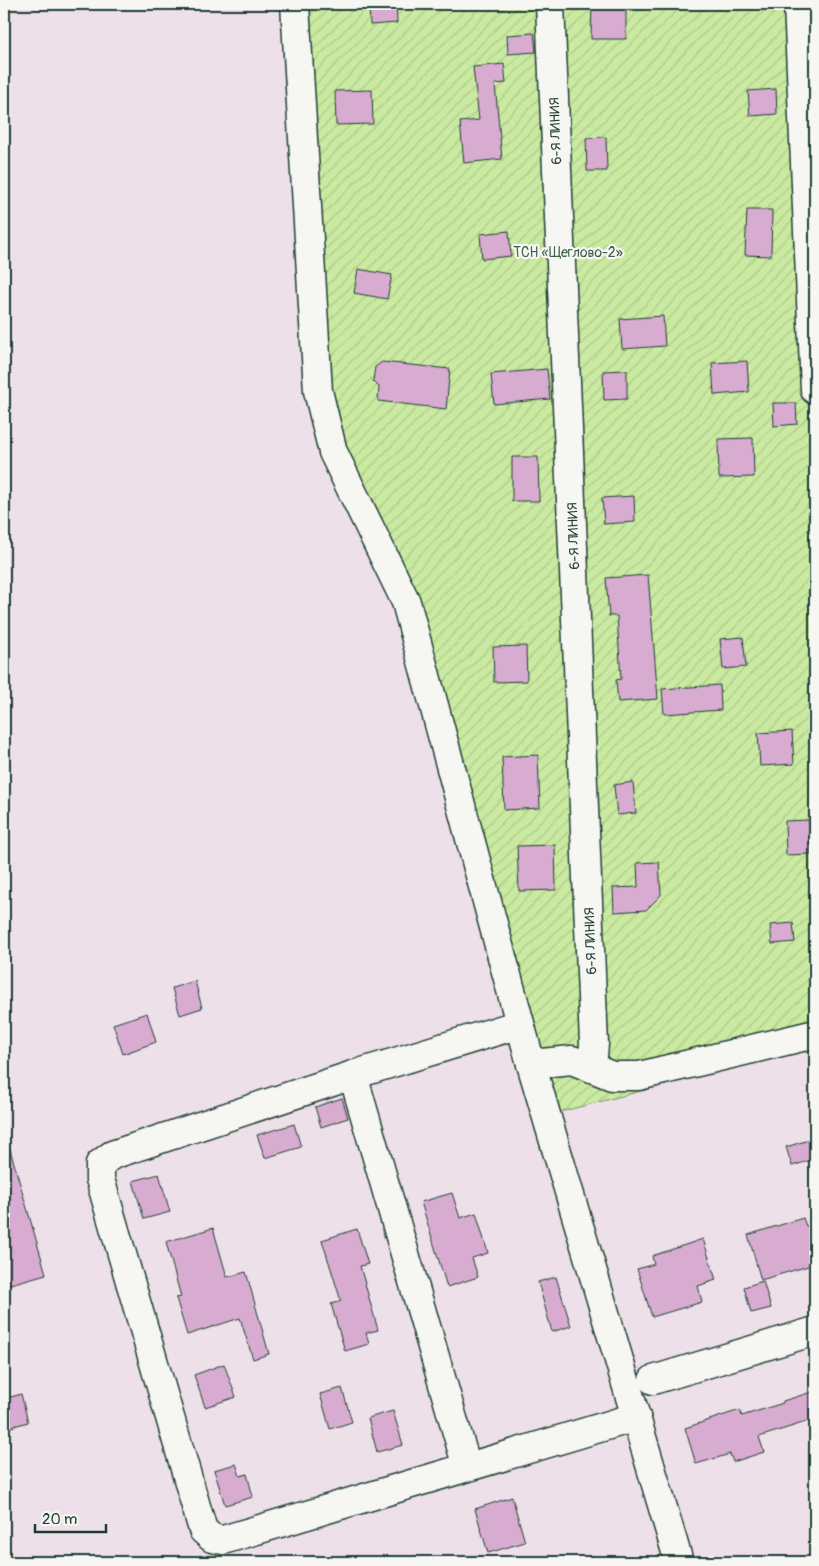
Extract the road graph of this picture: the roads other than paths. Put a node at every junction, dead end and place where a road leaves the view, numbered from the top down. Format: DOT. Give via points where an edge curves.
graph roads {
  1 [pos="295,4"];
  2 [pos="550,4"];
  3 [pos="798,4"];
  4 [pos="815,390"];
  5 [pos="520,1024"];
  6 [pos="815,1034"];
  7 [pos="531,1064"];
  8 [pos="592,1068"];
  9 [pos="353,1075"];
  10 [pos="815,1331"];
  11 [pos="653,1380"];
  12 [pos="636,1417"];
  13 [pos="466,1467"];
  14 [pos="679,1562"];
  1 -- 5 [label="street" via="318,390 333,452 406,602"];
  2 -- 8 [label="street, 6-Я ЛИНИЯ" via="594,1034"];
  3 -- 4 [label="street"];
  5 -- 7 [label="street"];
  5 -- 9 [label="street"];
  6 -- 8 [label="street" via="639,1076 612,1076"];
  7 -- 8 [label="street" via="572,1060"];
  7 -- 12 [label="street"];
  9 -- 13 [label="street"];
  9 -- 13 [label="street" via="112,1155 100,1164 100,1179 203,1530 212,1538 223,1540"];
  10 -- 11 [label="street"];
  12 -- 13 [label="street"];
  12 -- 14 [label="street"];
}
